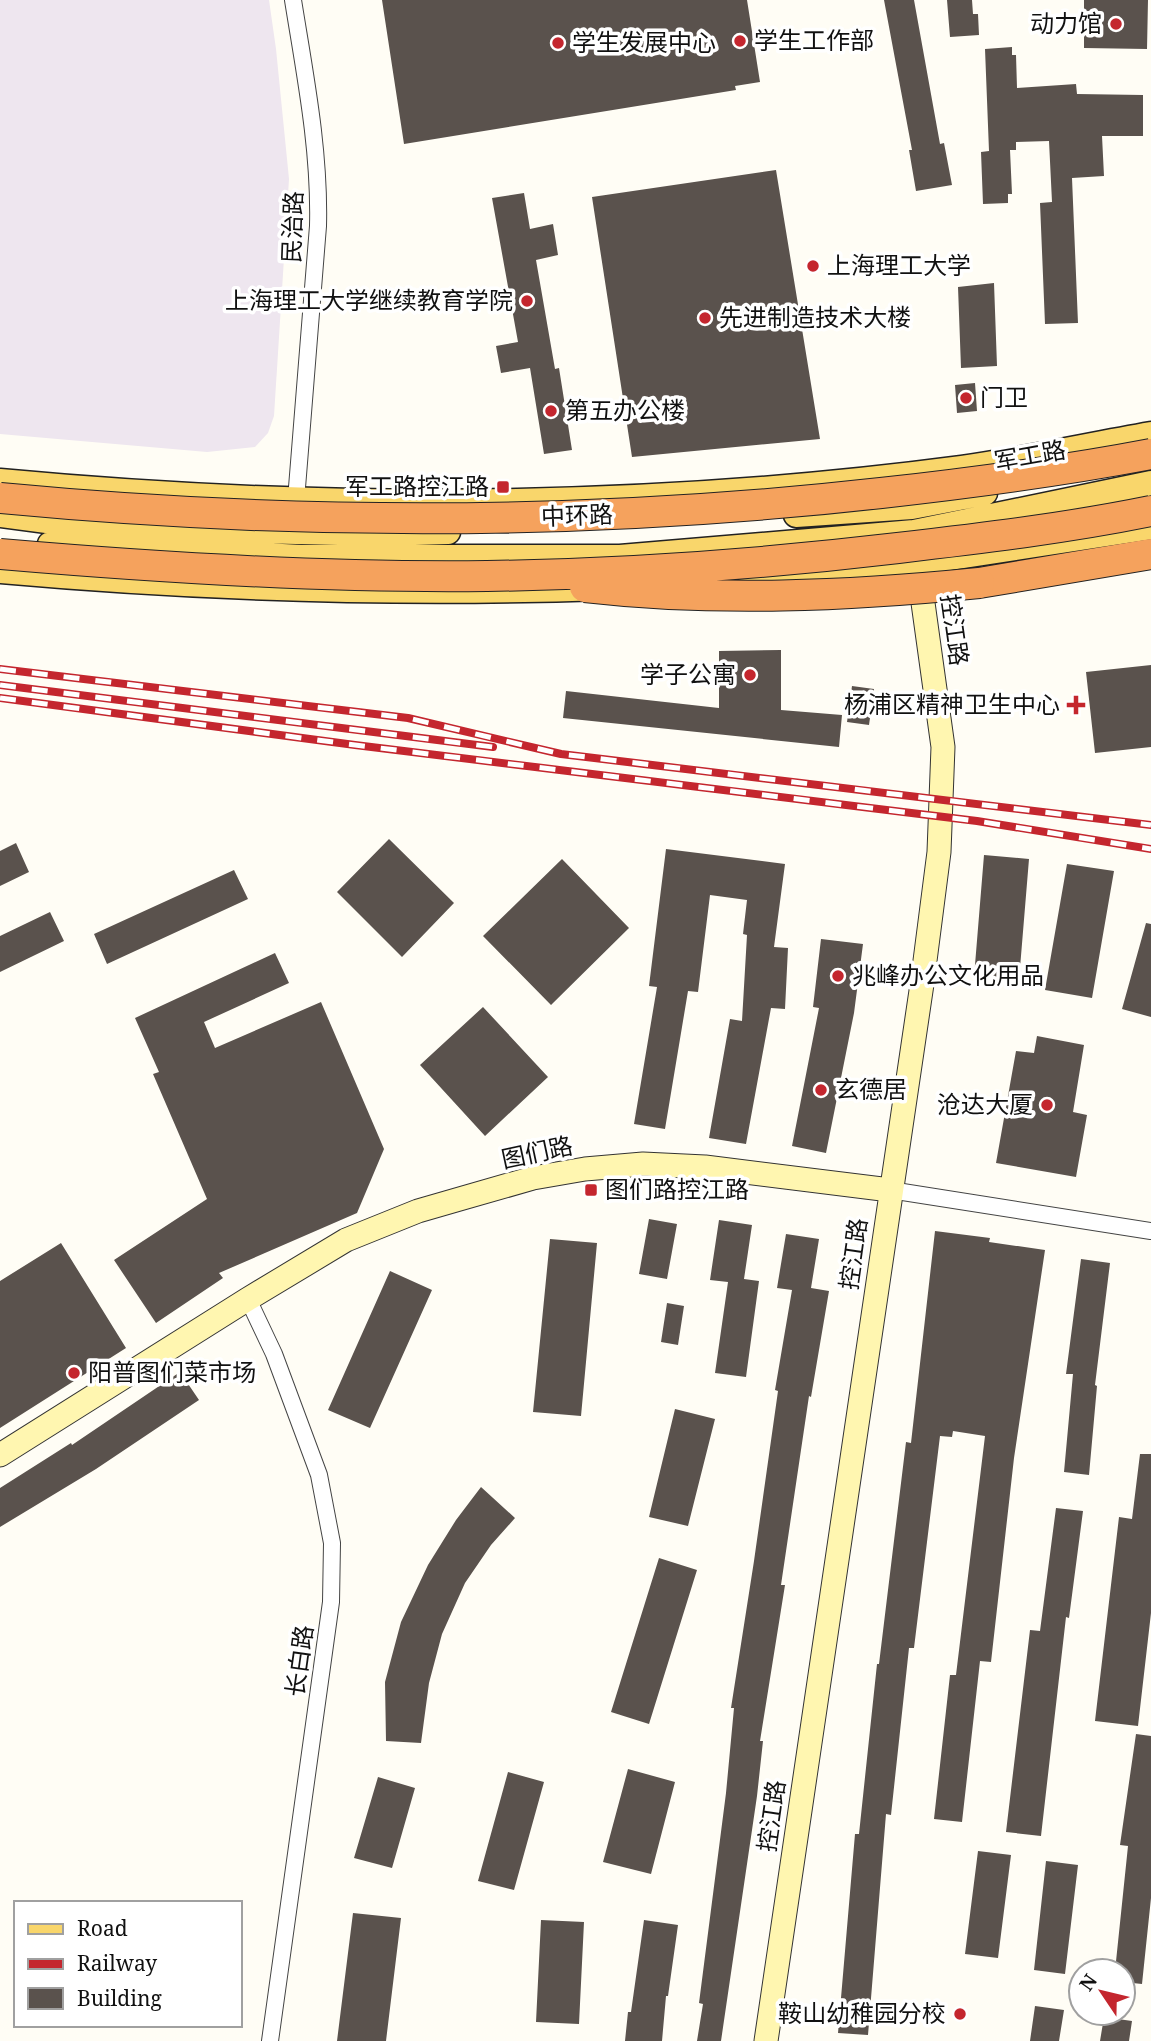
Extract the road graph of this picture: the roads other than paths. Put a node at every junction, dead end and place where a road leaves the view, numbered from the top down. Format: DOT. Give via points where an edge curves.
graph roads {
  1 [pos="293,0"];
  2 [pos="1151,434"];
  3 [pos="1151,454"];
  4 [pos="1151,461"];
  5 [pos="908,474"];
  6 [pos="0,481"];
  7 [pos="1151,483"];
  8 [pos="0,498"];
  9 [pos="575,499"];
  10 [pos="296,500"];
  11 [pos="912,508"];
  12 [pos="1151,511"];
  13 [pos="0,515"];
  14 [pos="624,524"];
  15 [pos="1151,527"];
  16 [pos="914,532"];
  17 [pos="0,541"];
  18 [pos="115,547"];
  19 [pos="0,554"];
  20 [pos="1151,554"];
  21 [pos="918,564"];
  22 [pos="0,571"];
  23 [pos="487,576"];
  24 [pos="184,585"];
  25 [pos="890,1190"];
  26 [pos="1151,1231"];
  27 [pos="248,1299"];
  28 [pos="0,1455"];
  29 [pos="270,2041"];
  30 [pos="766,2041"];
  1 -- 10 [label="street, 民治路" via="319,195"];
  2 -- 5 [label="main road, 军工路"];
  3 -- 8 [label="highway, 中环路, bridge" via="968,483 807,501 502,519 218,513"];
  4 -- 11 [label="main road, 军工路"];
  5 -- 9 [label="main road, 军工路"];
  5 -- 11 [label="main road, 控江路"];
  6 -- 10 [label="main road, 军工路"];
  7 -- 16 [label="main road"];
  9 -- 10 [label="main road, 军工路" via="504,503"];
  9 -- 14 [label="main road"];
  11 -- 14 [label="main road, 军工路"];
  11 -- 16 [label="main road, 控江路"];
  12 -- 23 [label="highway, bridge" via="975,539 812,558"];
  13 -- 14 [label="main road, 军工路" via="92,527 381,534"];
  15 -- 21 [label="main road"];
  16 -- 18 [label="main road" via="620,557 301,557"];
  16 -- 21 [label="main road, 控江路"];
  17 -- 18 [label="main road"];
  18 -- 24 [label="main road"];
  19 -- 23 [label="highway, bridge" via="216,570"];
  20 -- 23 [label="highway, bridge" via="979,583 865,593 652,594"];
  21 -- 24 [label="main road" via="652,587 501,592"];
  21 -- 25 [label="main road, 控江路" via="943,747 939,852"];
  22 -- 24 [label="main road"];
  25 -- 26 [label="street, 图们路"];
  25 -- 27 [label="main road, 图们路" via="705,1167 643,1164 585,1169 533,1178 418,1211 346,1240"];
  25 -- 30 [label="main road, 控江路"];
  27 -- 28 [label="main road, 图们路"];
  27 -- 29 [label="street, 长白路" via="274,1354 319,1475 332,1542 331,1602"];
}
